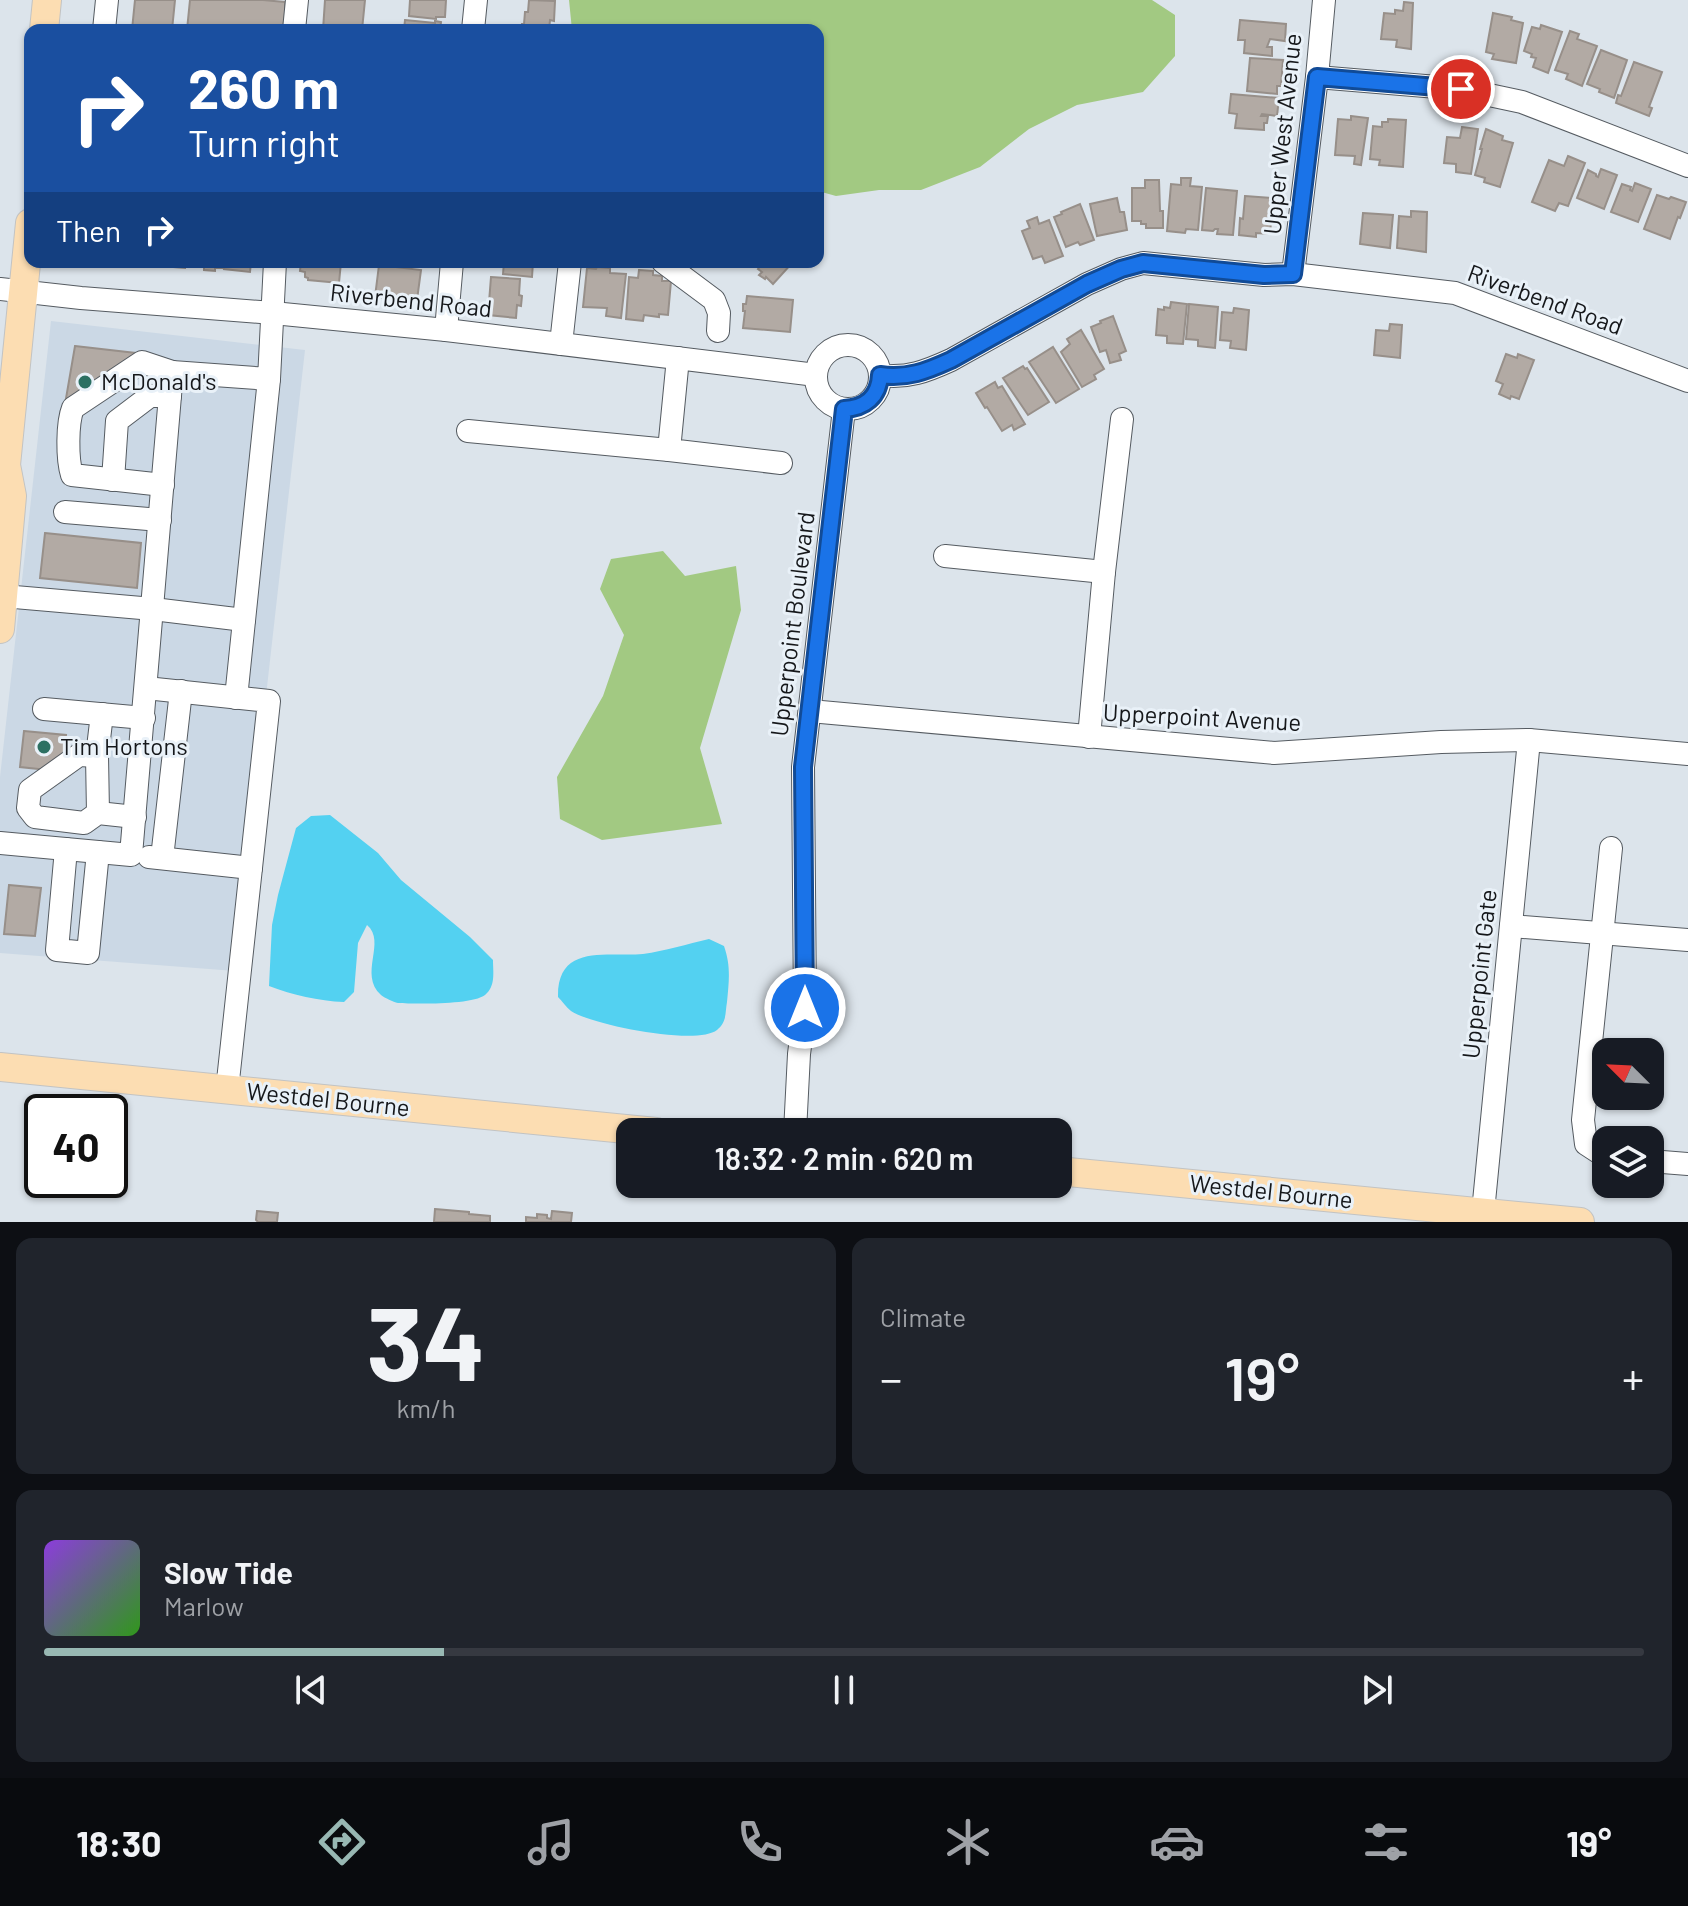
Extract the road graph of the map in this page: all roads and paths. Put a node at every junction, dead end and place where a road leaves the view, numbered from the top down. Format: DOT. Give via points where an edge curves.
graph roads {
  1 [pos="47,0"];
  2 [pos="107,0"];
  3 [pos="297,0"];
  4 [pos="476,0"];
  5 [pos="1324,0"];
  6 [pos="45,24"];
  7 [pos="105,24"];
  8 [pos="295,24"];
  9 [pos="474,24"];
  10 [pos="1317,77"];
  11 [pos="1688,166"];
  12 [pos="24,245"];
  13 [pos="275,268"];
  14 [pos="451,268"];
  15 [pos="569,268"];
  16 [pos="671,268"];
  17 [pos="1293,274"];
  18 [pos="12,290"];
  19 [pos="273,313"];
  20 [pos="446,330"];
  21 [pos="718,331"];
  22 [pos="561,344"];
  23 [pos="678,358"];
  24 [pos="172,372"];
  25 [pos="816,375"];
  26 [pos="880,375"];
  27 [pos="269,379"];
  28 [pos="1688,381"];
  29 [pos="170,396"];
  30 [pos="844,409"];
  31 [pos="1122,419"];
  32 [pos="468,431"];
  33 [pos="669,450"];
  34 [pos="781,463"];
  35 [pos="3,471"];
  36 [pos="113,480"];
  37 [pos="163,485"];
  38 [pos="65,512"];
  39 [pos="160,520"];
  40 [pos="945,556"];
  41 [pos="1104,572"];
  42 [pos="3,596"];
  43 [pos="153,609"];
  44 [pos="244,620"];
  45 [pos="0,629"];
  46 [pos="146,688"];
  47 [pos="181,691"];
  48 [pos="236,698"];
  49 [pos="44,709"];
  50 [pos="810,711"];
  51 [pos="102,714"];
  52 [pos="144,718"];
  53 [pos="1089,737"];
  54 [pos="1529,740"];
  55 [pos="1688,754"];
  56 [pos="97,756"];
  57 [pos="98,813"];
  58 [pos="135,817"];
  59 [pos="0,843"];
  60 [pos="1611,848"];
  61 [pos="66,849"];
  62 [pos="98,852"];
  63 [pos="131,855"];
  64 [pos="162,858"];
  65 [pos="251,868"];
  66 [pos="1511,926"];
  67 [pos="1603,933"];
  68 [pos="1688,940"];
  69 [pos="0,1067"];
  70 [pos="227,1090"];
  71 [pos="796,1118"];
  72 [pos="616,1128"];
  73 [pos="1592,1148"];
  74 [pos="1664,1162"];
  75 [pos="1688,1164"];
  76 [pos="1072,1172"];
  77 [pos="1483,1212"];
  78 [pos="1580,1222"];
  1 -- 6 [label="main road"];
  2 -- 7 [label="street"];
  3 -- 8 [label="street"];
  4 -- 9 [label="street"];
  5 -- 10 [label="street, Upper West Avenue"];
  10 -- 11 [label="street" via="1461,89 1522,102"];
  10 -- 17 [label="street, Upper West Avenue"];
  12 -- 18 [label="main road"];
  13 -- 19 [label="street"];
  14 -- 20 [label="street"];
  15 -- 22 [label="street"];
  16 -- 21 [label="street" via="714,300"];
  17 -- 26 [label="street, Riverbend Road" via="1143,263 1087,284 934,368 902,377"];
  17 -- 28 [label="street, Riverbend Road" via="1455,293"];
  18 -- 19 [label="street, Riverbend Road"];
  18 -- 35 [label="main road"];
  19 -- 20 [label="street, Riverbend Road"];
  19 -- 27 [label="street"];
  20 -- 22 [label="street, Riverbend Road"];
  22 -- 23 [label="street, Riverbend Road"];
  23 -- 25 [label="street, Riverbend Road"];
  23 -- 33 [label="street"];
  24 -- 27 [label="street"];
  24 -- 29 [label="street"];
  24 -- 36 [label="street" via="142,362 73,408 72,475"];
  25 -- 26 [label="street" via="824,354 845,344 866,349"];
  25 -- 30 [label="street" via="821,396"];
  26 -- 30 [label="street" via="869,401"];
  27 -- 44 [label="street"];
  29 -- 36 [label="street" via="150,396 117,421"];
  29 -- 37 [label="street"];
  30 -- 50 [label="street, Upperpoint Boulevard"];
  31 -- 41 [label="street"];
  32 -- 33 [label="street"];
  33 -- 34 [label="street"];
  35 -- 42 [label="main road" via="12,496"];
  36 -- 37 [label="street"];
  37 -- 39 [label="street"];
  38 -- 39 [label="street"];
  39 -- 43 [label="street"];
  40 -- 41 [label="street"];
  41 -- 53 [label="street"];
  42 -- 43 [label="street"];
  42 -- 45 [label="main road"];
  43 -- 44 [label="street"];
  43 -- 46 [label="street"];
  44 -- 48 [label="street"];
  46 -- 47 [label="street"];
  46 -- 52 [label="street"];
  47 -- 48 [label="street"];
  47 -- 64 [label="street"];
  48 -- 65 [label="street" via="269,701"];
  49 -- 51 [label="street"];
  50 -- 53 [label="street, Upperpoint Avenue"];
  50 -- 71 [label="street, Upperpoint Boulevard" via="803,767 805,1008"];
  51 -- 52 [label="street"];
  51 -- 56 [label="street"];
  52 -- 58 [label="street"];
  53 -- 54 [label="street, Upperpoint Avenue" via="1274,753"];
  54 -- 55 [label="street, Upperpoint Avenue"];
  54 -- 66 [label="street, Upperpoint Gate"];
  56 -- 57 [label="street"];
  56 -- 57 [label="street" via="79,755 30,790 28,808 35,817 84,823"];
  57 -- 58 [label="street"];
  58 -- 63 [label="street"];
  59 -- 61 [label="street"];
  60 -- 67 [label="street"];
  61 -- 62 [label="street"];
  61 -- 62 [label="street" via="77,910"];
  62 -- 63 [label="street"];
  63 -- 64 [label="street"];
  64 -- 65 [label="street"];
  65 -- 70 [label="street"];
  66 -- 67 [label="street"];
  66 -- 77 [label="street, Upperpoint Gate"];
  67 -- 68 [label="street"];
  67 -- 73 [label="street" via="1583,1120 1586,1144"];
  69 -- 70 [label="main road, Westdel Bourne"];
  70 -- 72 [label="main road, Westdel Bourne"];
  74 -- 75 [label="street"];
  76 -- 77 [label="main road, Westdel Bourne"];
  77 -- 78 [label="main road, Westdel Bourne"];
}
